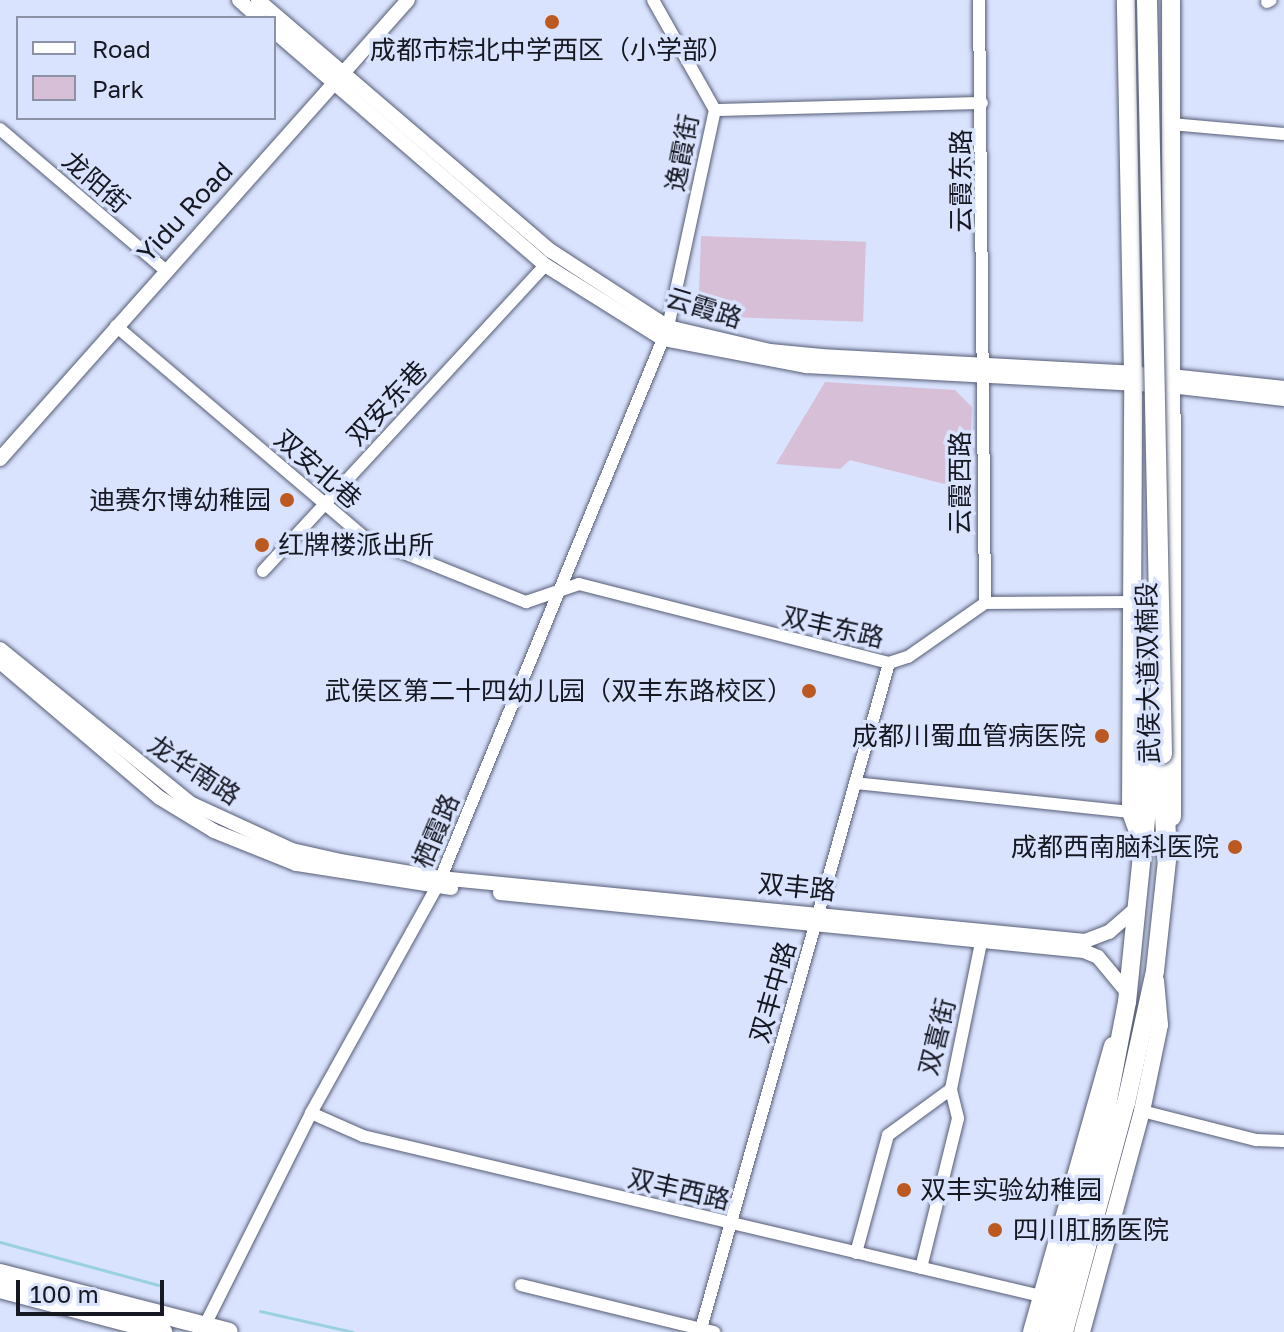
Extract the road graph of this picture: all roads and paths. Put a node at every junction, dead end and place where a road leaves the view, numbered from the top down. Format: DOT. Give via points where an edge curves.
graph roads {
  1 [pos="239,0"];
  2 [pos="258,0"];
  3 [pos="408,0"];
  4 [pos="653,0"];
  5 [pos="979,0"];
  6 [pos="1126,0"];
  7 [pos="1135,0"];
  8 [pos="1147,0"];
  9 [pos="1171,0"];
  10 [pos="257,16"];
  11 [pos="275,16"];
  12 [pos="276,17"];
  13 [pos="276,32"];
  14 [pos="341,79"];
  15 [pos="982,103"];
  16 [pos="715,110"];
  17 [pos="1171,124"];
  18 [pos="0,129"];
  19 [pos="1284,134"];
  20 [pos="545,265"];
  21 [pos="164,269"];
  22 [pos="116,326"];
  23 [pos="666,333"];
  24 [pos="984,368"];
  25 [pos="1133,378"];
  26 [pos="1170,381"];
  27 [pos="1284,388"];
  28 [pos="1284,399"];
  29 [pos="0,459"];
  30 [pos="324,503"];
  31 [pos="263,571"];
  32 [pos="563,590"];
  33 [pos="1131,602"];
  34 [pos="985,603"];
  35 [pos="0,649"];
  36 [pos="0,662"];
  37 [pos="889,663"];
  38 [pos="1156,754"];
  39 [pos="855,783"];
  40 [pos="1131,812"];
  41 [pos="1143,845"];
  42 [pos="1167,855"];
  43 [pos="439,882"];
  44 [pos="1138,907"];
  45 [pos="817,919"];
  46 [pos="981,943"];
  47 [pos="1127,997"];
  48 [pos="951,1089"];
  49 [pos="1134,1107"];
  50 [pos="311,1113"];
  51 [pos="1284,1141"];
  52 [pos="730,1224"];
  53 [pos="856,1253"];
  54 [pos="921,1268"];
  55 [pos="0,1273"];
  56 [pos="521,1285"];
  57 [pos="0,1289"];
  58 [pos="1041,1296"];
  59 [pos="203,1329"];
  60 [pos="705,1331"];
  61 [pos="163,1332"];
  62 [pos="229,1332"];
  63 [pos="1031,1332"];
  64 [pos="1048,1332"];
  65 [pos="1064,1332"];
  66 [pos="1082,1332"];
  1 -- 10 [label="street"];
  2 -- 11 [label="street"];
  3 -- 14 [label="street, Yidu Road"];
  4 -- 16 [label="street, 逸霞街"];
  5 -- 15 [label="street, 云霞东路"];
  6 -- 25 [label="main road, 武侯大道双楠段"];
  7 -- 38 [label="highway"];
  8 -- 38 [label="highway, bridge"];
  9 -- 17 [label="main road, 武侯大道双楠段"];
  12 -- 14 [label="street"];
  13 -- 14 [label="street"];
  14 -- 20 [label="street"];
  14 -- 21 [label="street, Yidu Road"];
  14 -- 23 [label="street, 云霞路" via="551,251"];
  15 -- 16 [label="street"];
  15 -- 24 [label="street, 云霞东路"];
  16 -- 23 [label="street, 逸霞街"];
  17 -- 19 [label="street"];
  17 -- 26 [label="main road, 武侯大道双楠段"];
  18 -- 21 [label="street, 龙阳街"];
  20 -- 23 [label="street"];
  20 -- 30 [label="street, 双安东巷"];
  21 -- 22 [label="street, Yidu Road"];
  22 -- 29 [label="street, Yidu Road"];
  22 -- 30 [label="street, 双安北巷"];
  23 -- 24 [label="street, 云霞路" via="770,351"];
  23 -- 32 [label="street, 栖霞路"];
  24 -- 25 [label="street, 云霞路"];
  24 -- 34 [label="street, 云霞西路"];
  25 -- 26 [label="street, 云霞路"];
  25 -- 33 [label="main road, 武侯大道双楠段"];
  26 -- 27 [label="street"];
  26 -- 28 [label="street"];
  26 -- 42 [label="main road, 武侯大道双楠段" via="1175,783"];
  30 -- 31 [label="street, 双安东巷"];
  30 -- 32 [label="street, 双安北巷" via="378,546 526,602"];
  32 -- 37 [label="street, 双丰东路" via="579,584"];
  32 -- 43 [label="street, 栖霞路"];
  33 -- 34 [label="street"];
  33 -- 40 [label="main road, 武侯大道双楠段"];
  34 -- 37 [label="street, 双丰东路" via="908,657"];
  35 -- 43 [label="street, 龙华南路" via="154,777 229,823 292,850"];
  36 -- 43 [label="street, 龙华南路" via="160,798 214,831 296,864"];
  37 -- 39 [label="street, 双丰中路"];
  38 -- 41 [label="highway"];
  38 -- 42 [label="highway"];
  39 -- 40 [label="street"];
  39 -- 45 [label="street, 双丰中路"];
  40 -- 41 [label="main road, 武侯大道双楠段"];
  41 -- 44 [label="main road, 武侯大道双楠段"];
  42 -- 49 [label="main road, 武侯大道双楠段"];
  43 -- 45 [label="street, 双丰路"];
  43 -- 50 [label="street, 栖霞路"];
  44 -- 45 [label="street, 双丰路" via="1109,932 1085,941"];
  44 -- 47 [label="main road, 武侯大道双楠段"];
  45 -- 46 [label="street, 双丰路"];
  45 -- 52 [label="street, 双丰中路"];
  46 -- 47 [label="street, 双丰路" via="1084,951 1098,957"];
  46 -- 48 [label="street, 双喜街"];
  47 -- 58 [label="main road"];
  47 -- 64 [label="main road, 武侯大道双楠段" via="1105,1116"];
  48 -- 53 [label="street, 双喜街" via="888,1135"];
  48 -- 54 [label="street" via="958,1118"];
  49 -- 51 [label="street" via="1256,1140"];
  49 -- 65 [label="main road, 武侯大道双楠段"];
  49 -- 66 [label="main road"];
  50 -- 52 [label="street, 双丰西路" via="363,1136"];
  50 -- 59 [label="street, 栖霞路"];
  52 -- 53 [label="street, 双丰西路"];
  52 -- 60 [label="street, 双丰中路"];
  53 -- 54 [label="street, 双丰西路"];
  54 -- 58 [label="street, 双丰西路"];
  55 -- 59 [label="main road"];
  56 -- 60 [label="street"];
  57 -- 61 [label="main road"];
  58 -- 63 [label="main road"];
  59 -- 62 [label="main road"];
}
